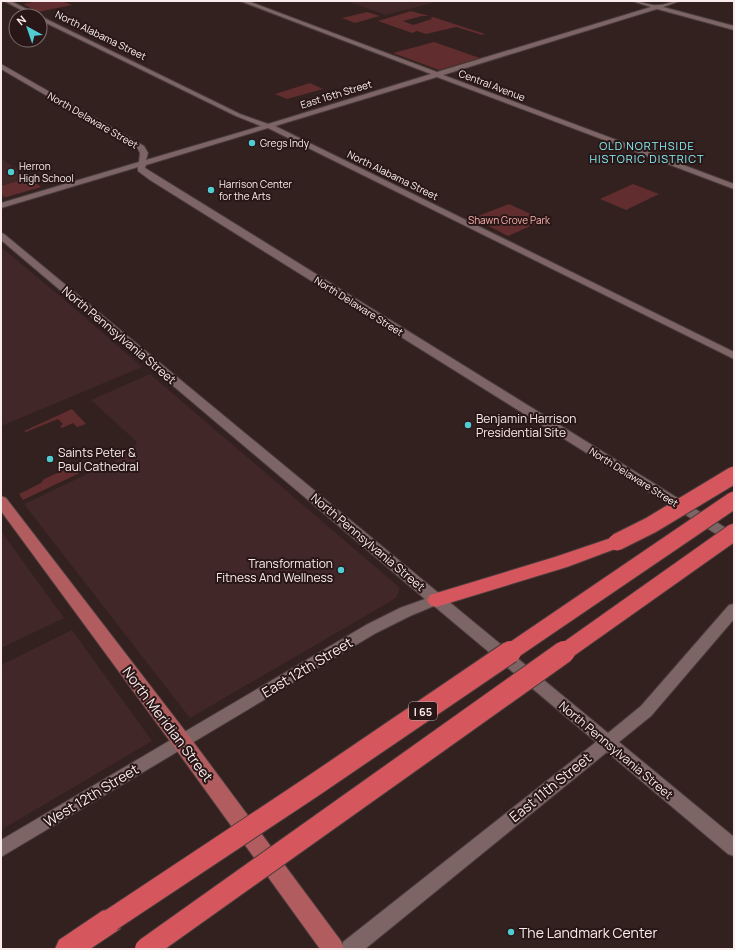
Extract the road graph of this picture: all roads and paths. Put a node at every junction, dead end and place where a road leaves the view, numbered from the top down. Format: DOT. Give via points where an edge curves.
graph roads {
  1 [pos="7,1"];
  2 [pos="243,1"];
  3 [pos="635,1"];
  4 [pos="676,1"];
  5 [pos="658,7"];
  6 [pos="21,8"];
  7 [pos="48,22"];
  8 [pos="734,28"];
  9 [pos="1,66"];
  10 [pos="438,75"];
  11 [pos="268,126"];
  12 [pos="141,164"];
  13 [pos="734,187"];
  14 [pos="1,206"];
  15 [pos="1,236"];
  16 [pos="734,356"];
  17 [pos="734,475"];
  18 [pos="734,500"];
  19 [pos="1,501"];
  20 [pos="734,532"];
  21 [pos="734,539"];
  22 [pos="436,600"];
  23 [pos="734,609"];
  24 [pos="182,742"];
  25 [pos="606,742"];
  26 [pos="734,848"];
  27 [pos="1,849"];
  28 [pos="68,949"];
  29 [pos="146,949"];
  30 [pos="332,949"];
  31 [pos="350,949"];
  1 -- 6 [label="main road, North Alabama Street"];
  2 -- 10 [label="main road, Central Avenue"];
  3 -- 5 [label="main road"];
  4 -- 5 [label="main road, East 16th Street"];
  5 -- 8 [label="main road"];
  5 -- 10 [label="main road, East 16th Street"];
  7 -- 11 [label="main road, North Alabama Street" via="238,115"];
  9 -- 12 [label="main road, North Delaware Street" via="141,148 144,153"];
  10 -- 11 [label="main road, East 16th Street"];
  10 -- 13 [label="main road, Central Avenue"];
  11 -- 12 [label="main road, East 16th Street"];
  11 -- 16 [label="main road, North Alabama Street"];
  12 -- 14 [label="main road, East 16th Street"];
  12 -- 21 [label="main road, North Delaware Street" via="141,170 153,178"];
  15 -- 22 [label="main road, North Pennsylvania Street"];
  17 -- 22 [label="highway, bridge" via="651,525 617,542"];
  18 -- 28 [label="highway, I 65, bridge"];
  19 -- 24 [label="main road, North Meridian Street"];
  20 -- 29 [label="highway, bridge"];
  22 -- 24 [label="main road, East 12th Street" via="371,629"];
  22 -- 25 [label="main road, North Pennsylvania Street"];
  23 -- 25 [label="main road, East 11th Street" via="646,711"];
  24 -- 27 [label="main road, West 12th Street"];
  24 -- 30 [label="main road, North Meridian Street"];
  25 -- 26 [label="main road, North Pennsylvania Street"];
  25 -- 31 [label="main road, East 11th Street"];
}
